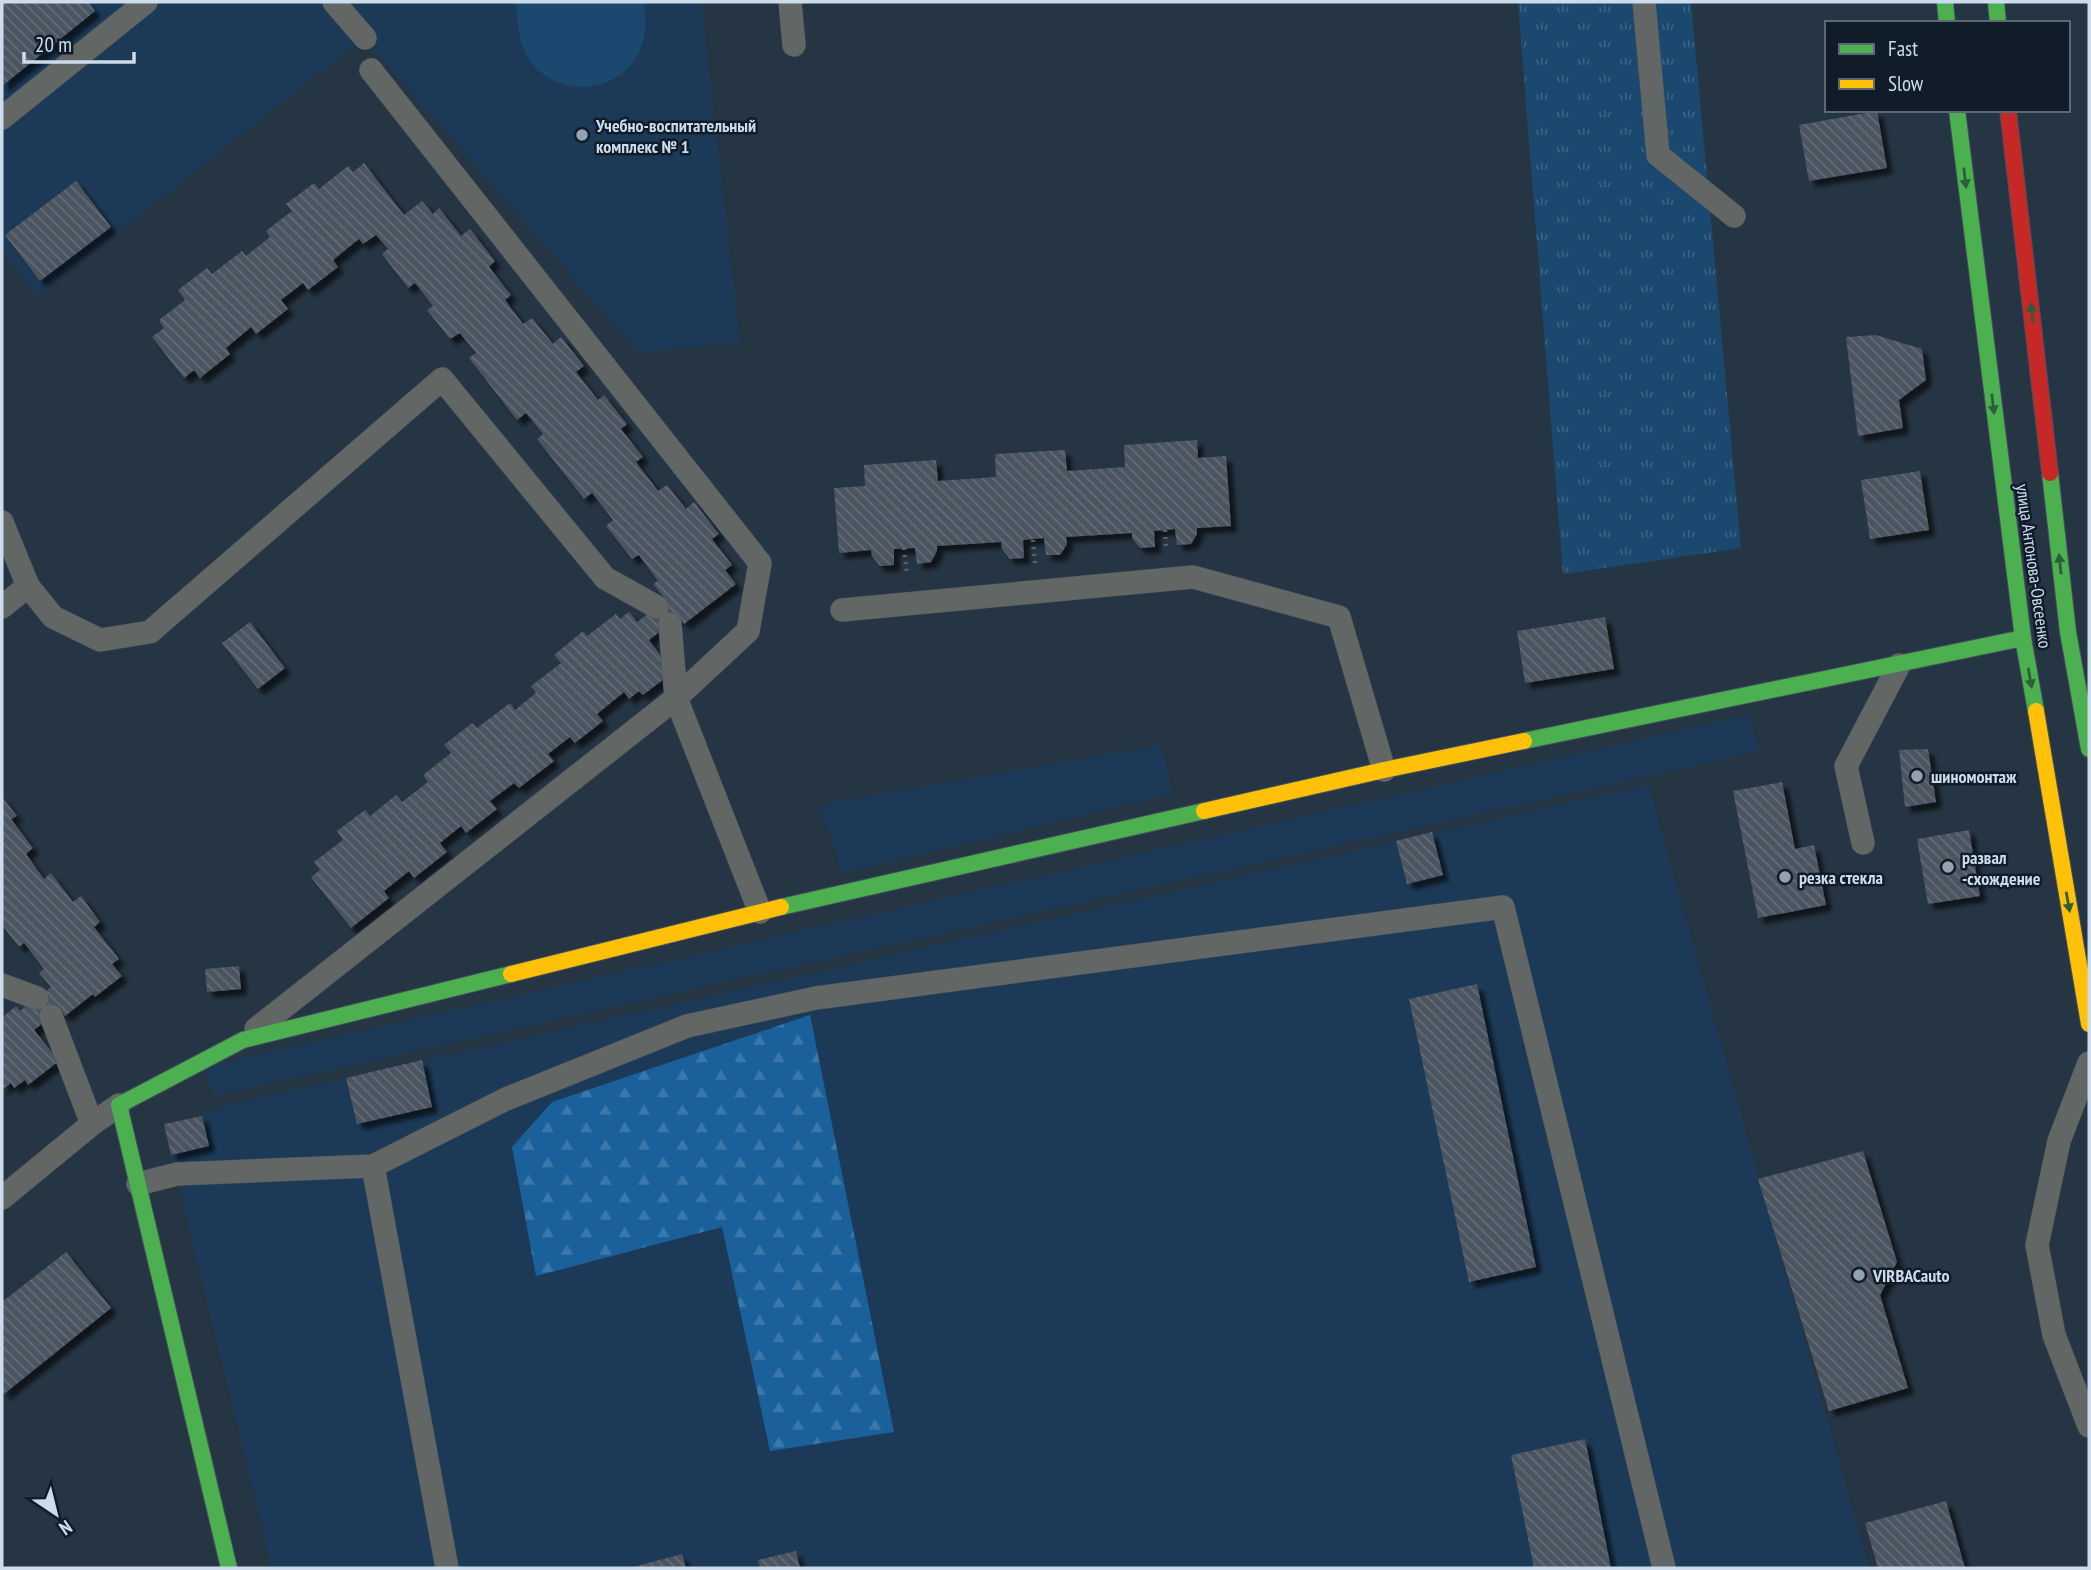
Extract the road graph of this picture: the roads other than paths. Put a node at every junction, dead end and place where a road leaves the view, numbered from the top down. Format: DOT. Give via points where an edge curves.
graph roads {
  1 [pos="146,2"];
  2 [pos="334,2"];
  3 [pos="790,2"];
  4 [pos="1644,2"];
  5 [pos="1945,2"];
  6 [pos="1996,2"];
  7 [pos="1947,21"];
  8 [pos="1998,21"];
  9 [pos="365,38"];
  10 [pos="794,45"];
  11 [pos="371,70"];
  12 [pos="1957,112"];
  13 [pos="2008,112"];
  14 [pos="2,118"];
  15 [pos="1734,216"];
  16 [pos="2,522"];
  17 [pos="28,586"];
  18 [pos="2,607"];
  19 [pos="842,610"];
  20 [pos="2023,638"];
  21 [pos="1899,665"];
  22 [pos="676,698"];
  23 [pos="2089,749"];
  24 [pos="1384,770"];
  25 [pos="1863,843"];
  26 [pos="760,912"];
  27 [pos="2,985"];
  28 [pos="37,998"];
  29 [pos="51,1016"];
  30 [pos="2089,1024"];
  31 [pos="243,1040"];
  32 [pos="2089,1063"];
  33 [pos="119,1105"];
  34 [pos="92,1124"];
  35 [pos="373,1166"];
  36 [pos="138,1184"];
  37 [pos="2,1198"];
  38 [pos="2089,1426"];
  39 [pos="228,1568"];
  40 [pos="447,1568"];
  41 [pos="1664,1568"];
  1 -- 14 [label="lane"];
  2 -- 9 [label="lane"];
  3 -- 10 [label="lane"];
  4 -- 15 [label="lane" via="1658,155"];
  5 -- 7 [label="main road"];
  6 -- 8 [label="main road"];
  11 -- 22 [label="lane" via="760,563 748,631"];
  12 -- 20 [label="main road, улица Антонова-Овсеенко, one-way"];
  23 -- 13 [label="main road, улица Антонова-Овсеенко, one-way" via="2068,632"];
  16 -- 17 [label="lane"];
  17 -- 18 [label="lane"];
  17 -- 22 [label="lane" via="53,617 100,640 150,632 442,379 605,578 663,615"];
  19 -- 24 [label="lane" via="1193,577 1339,617"];
  20 -- 21 [label="main road"];
  20 -- 30 [label="main road, улица Антонова-Овсеенко, one-way"];
  21 -- 24 [label="main road"];
  21 -- 25 [label="lane" via="1846,766"];
  22 -- 26 [label="lane"];
  22 -- 31 [label="lane"];
  24 -- 26 [label="main road"];
  26 -- 31 [label="main road"];
  27 -- 28 [label="lane"];
  29 -- 34 [label="lane"];
  31 -- 33 [label="main road"];
  32 -- 38 [label="lane" via="2059,1141 2036,1245 2054,1335"];
  33 -- 34 [label="lane"];
  33 -- 36 [label="main road"];
  34 -- 37 [label="lane"];
  35 -- 36 [label="lane" via="177,1174"];
  35 -- 40 [label="lane"];
  35 -- 41 [label="lane" via="506,1099 687,1026 816,999 1503,907"];
  36 -- 39 [label="main road"];
}
